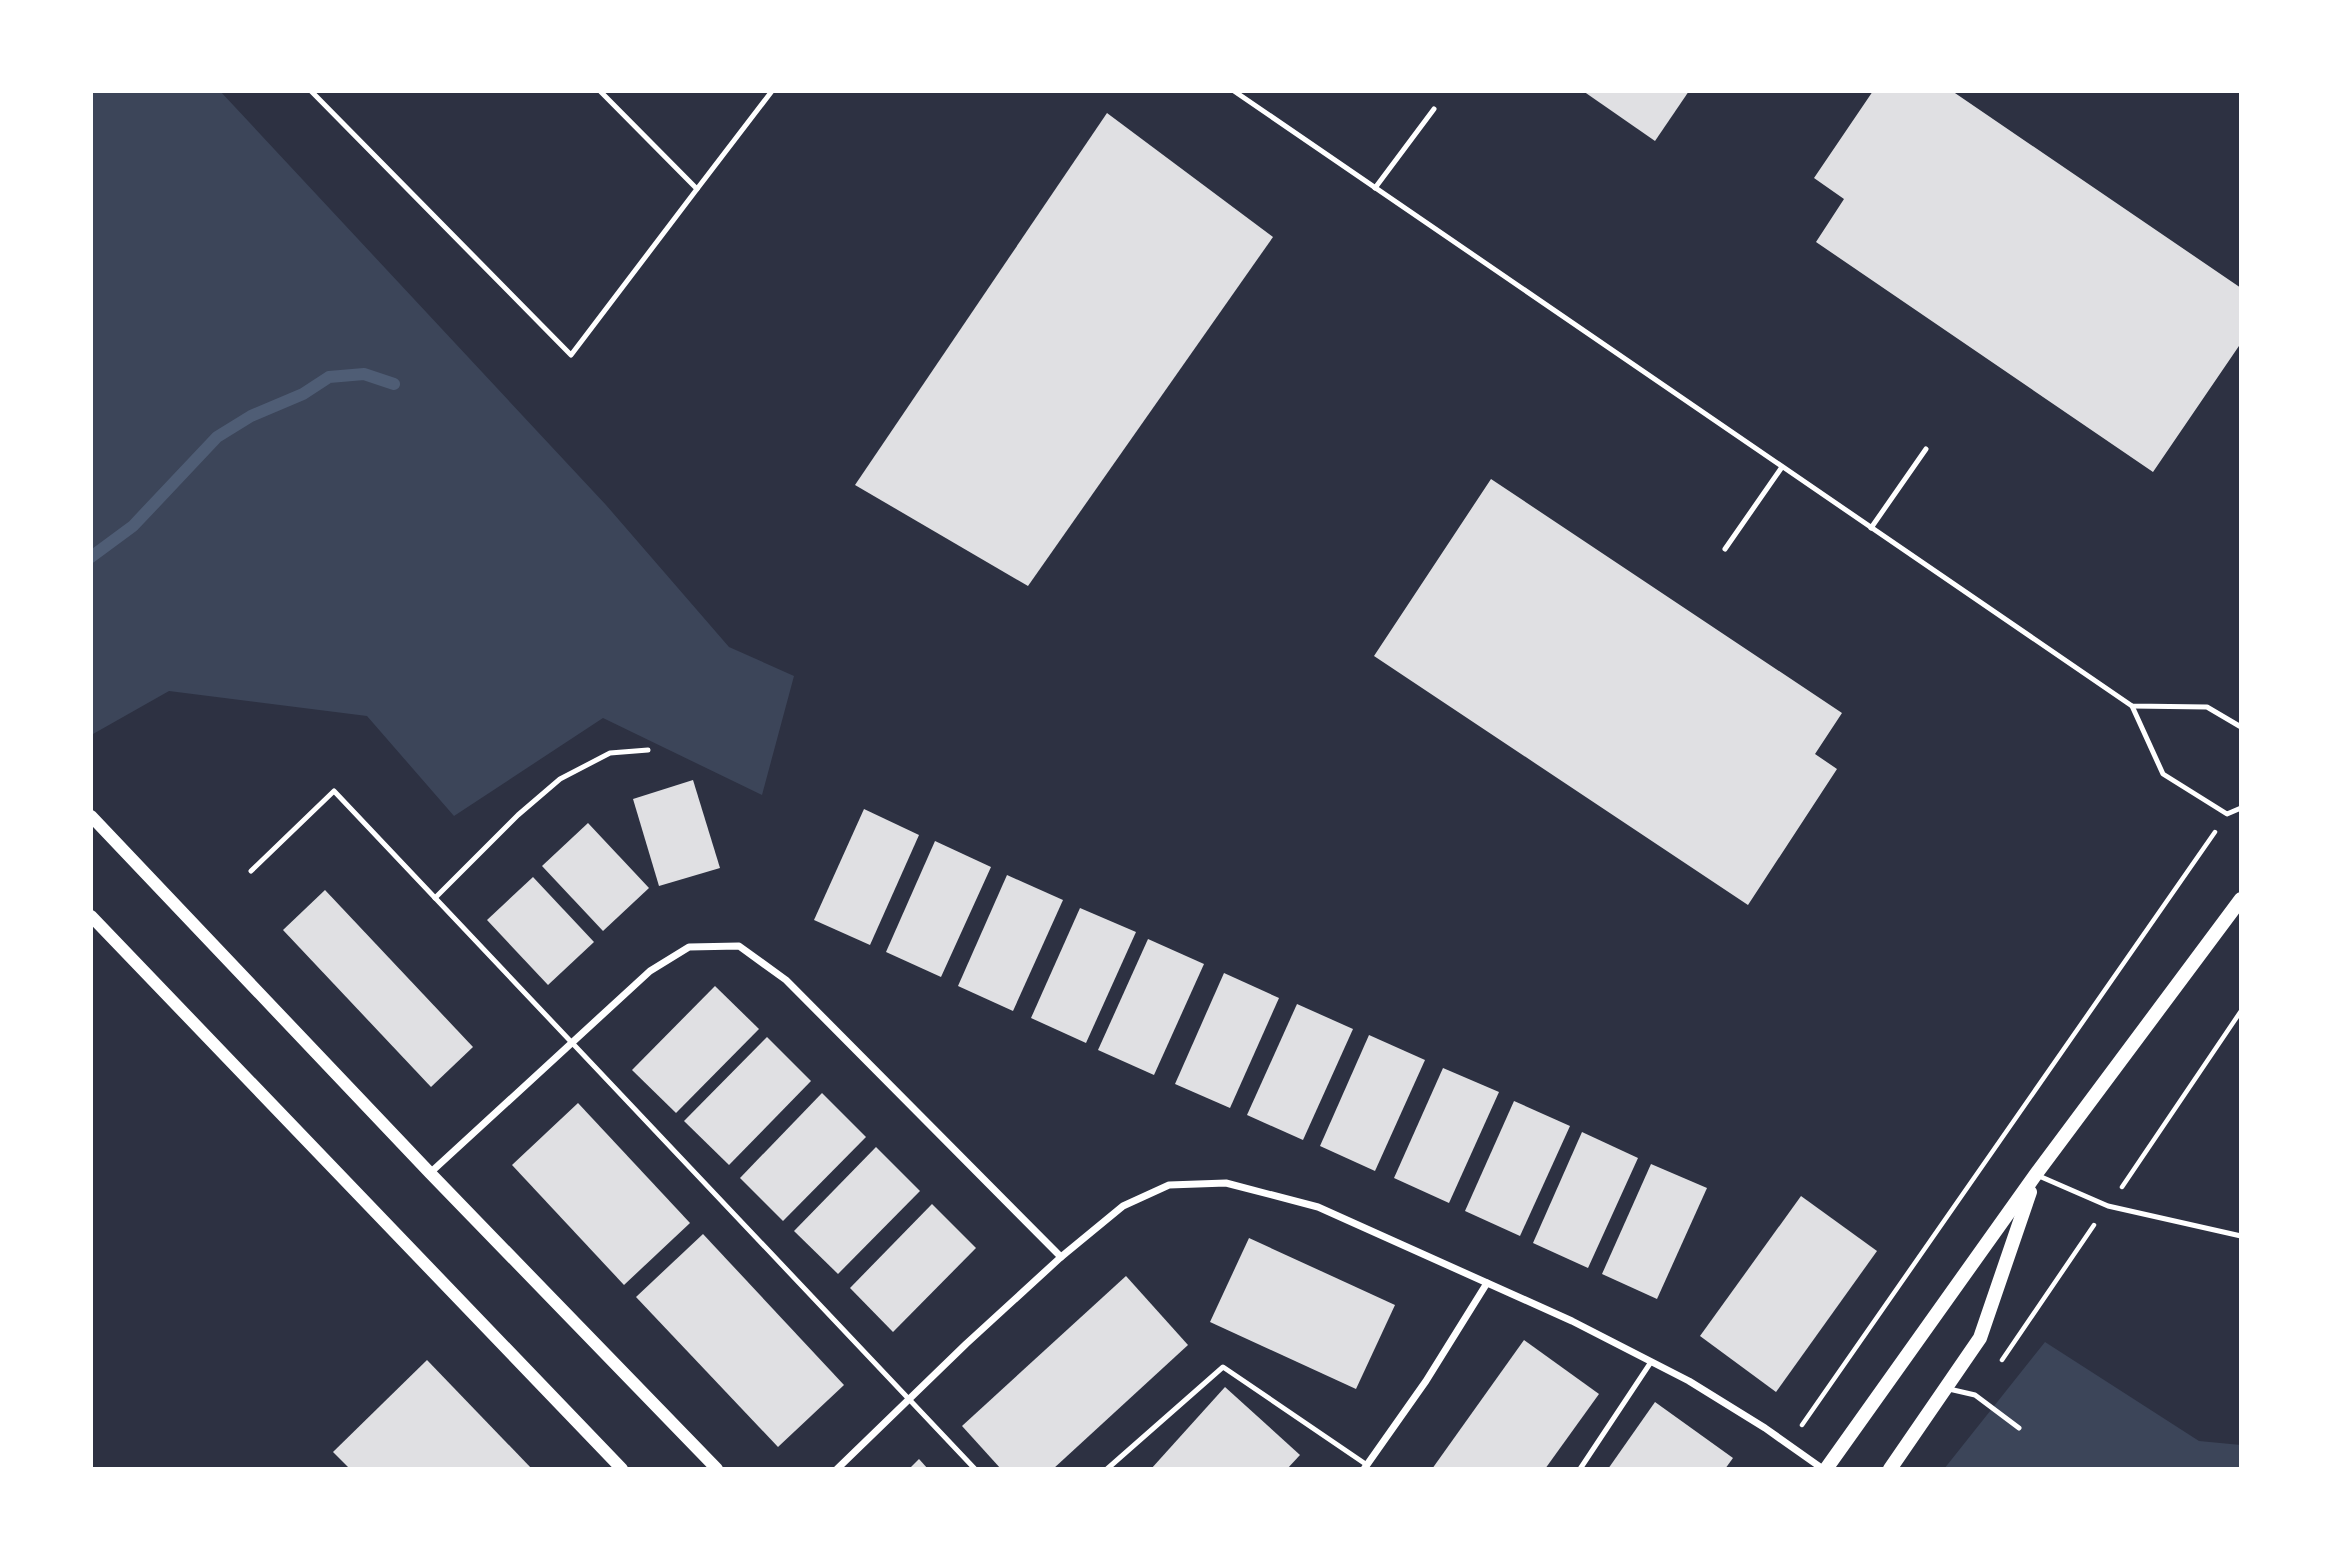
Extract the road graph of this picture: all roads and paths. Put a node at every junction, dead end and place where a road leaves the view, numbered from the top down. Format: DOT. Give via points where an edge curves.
graph roads {
  1 [pos="311,91"];
  2 [pos="600,91"];
  3 [pos="772,91"];
  4 [pos="1234,91"];
  5 [pos="1434,109"];
  6 [pos="1375,188"];
  7 [pos="697,189"];
  8 [pos="1926,449"];
  9 [pos="1782,467"];
  10 [pos="1871,528"];
  11 [pos="1725,549"];
  12 [pos="2132,706"];
  13 [pos="2241,727"];
  14 [pos="648,750"];
  15 [pos="2241,808"];
  16 [pos="2227,814"];
  17 [pos="91,816"];
  18 [pos="251,871"];
  19 [pos="435,898"];
  20 [pos="2241,898"];
  21 [pos="94,924"];
  22 [pos="2241,1011"];
  23 [pos="571,1043"];
  24 [pos="430,1172"];
  25 [pos="2036,1174"];
  26 [pos="2108,1206"];
  27 [pos="2241,1236"];
  28 [pos="1060,1256"];
  29 [pos="1487,1283"];
  30 [pos="1651,1362"];
  31 [pos="1945,1388"];
  32 [pos="1975,1395"];
  33 [pos="908,1400"];
  34 [pos="2019,1428"];
  35 [pos="1788,1444"];
  36 [pos="1365,1467"];
  37 [pos="622,1469"];
  38 [pos="717,1469"];
  39 [pos="837,1469"];
  40 [pos="975,1469"];
  41 [pos="1107,1469"];
  42 [pos="1580,1469"];
  43 [pos="1825,1469"];
  44 [pos="1889,1469"];
  1 -- 7 [label="lane" via="571,355"];
  2 -- 7 [label="lane"];
  3 -- 7 [label="lane"];
  4 -- 6 [label="lane"];
  5 -- 6 [label="lane"];
  6 -- 9 [label="lane"];
  8 -- 10 [label="lane"];
  9 -- 10 [label="lane"];
  9 -- 11 [label="lane"];
  10 -- 12 [label="lane"];
  12 -- 13 [label="lane" via="2207,707"];
  12 -- 16 [label="lane" via="2163,774"];
  14 -- 19 [label="lane" via="610,753 560,779"];
  15 -- 16 [label="lane"];
  16 -- 35 [label="path"];
  17 -- 24 [label="street"];
  18 -- 19 [label="lane" via="334,791"];
  19 -- 23 [label="lane"];
  20 -- 25 [label="main road"];
  21 -- 37 [label="street"];
  22 -- 26 [label="path"];
  23 -- 24 [label="street"];
  23 -- 28 [label="street" via="650,971 689,947 739,946 786,980"];
  23 -- 33 [label="lane"];
  24 -- 38 [label="street"];
  25 -- 26 [label="lane"];
  25 -- 31 [label="main road" via="1980,1338"];
  25 -- 43 [label="main road"];
  26 -- 27 [label="lane"];
  26 -- 32 [label="path"];
  28 -- 29 [label="street" via="1123,1206 1170,1185 1226,1183 1318,1207"];
  28 -- 33 [label="street"];
  29 -- 30 [label="street"];
  29 -- 36 [label="street"];
  30 -- 35 [label="street"];
  30 -- 42 [label="lane"];
  31 -- 32 [label="lane"];
  31 -- 44 [label="main road"];
  32 -- 34 [label="lane"];
  33 -- 39 [label="street"];
  33 -- 40 [label="lane"];
  35 -- 43 [label="street"];
  36 -- 41 [label="lane" via="1223,1367"];
}
